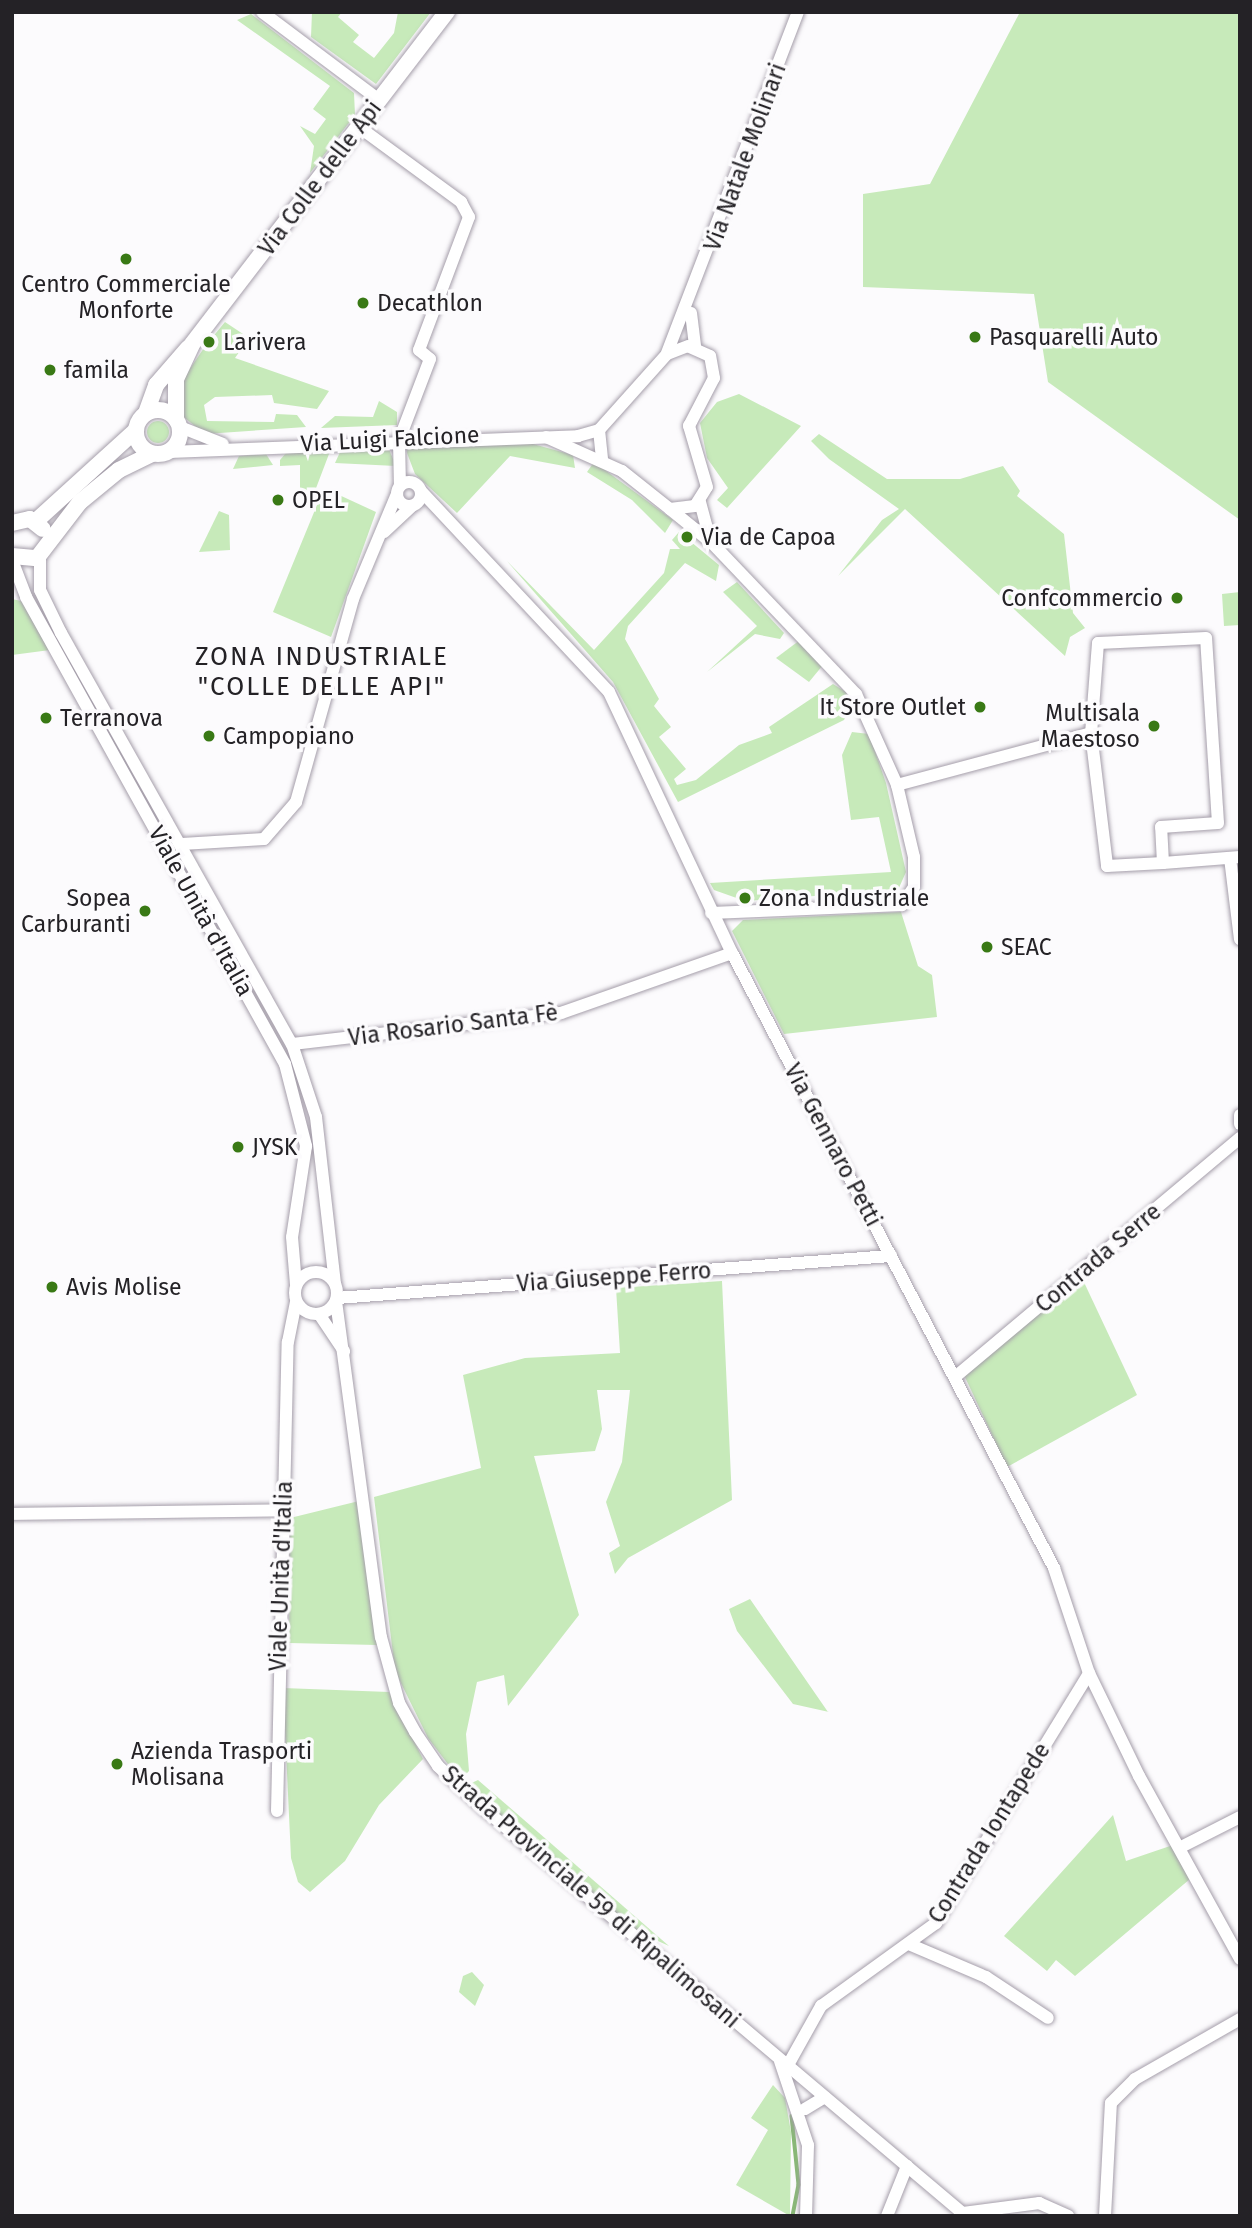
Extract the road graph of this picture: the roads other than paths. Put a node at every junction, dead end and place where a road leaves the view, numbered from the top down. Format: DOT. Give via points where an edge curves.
graph roads {
  1 [pos="262,12"];
  2 [pos="447,12"];
  3 [pos="798,12"];
  4 [pos="379,100"];
  5 [pos="359,127"];
  6 [pos="692,302"];
  7 [pos="192,344"];
  8 [pos="695,347"];
  9 [pos="667,354"];
  10 [pos="146,413"];
  11 [pos="178,423"];
  12 [pos="599,430"];
  13 [pos="135,431"];
  14 [pos="546,437"];
  15 [pos="399,440"];
  16 [pos="234,446"];
  17 [pos="169,452"];
  18 [pos="152,454"];
  19 [pos="602,460"];
  20 [pos="402,463"];
  21 [pos="418,488"];
  22 [pos="398,490"];
  23 [pos="700,502"];
  24 [pos="413,506"];
  25 [pos="670,509"];
  26 [pos="440,512"];
  27 [pos="14,520"];
  28 [pos="36,521"];
  29 [pos="377,541"];
  30 [pos="712,543"];
  31 [pos="43,551"];
  32 [pos="12,558"];
  33 [pos="1091,733"];
  34 [pos="897,785"];
  35 [pos="182,844"];
  36 [pos="1235,857"];
  37 [pos="1163,863"];
  38 [pos="711,913"];
  39 [pos="1240,939"];
  40 [pos="732,953"];
  41 [pos="292,1044"];
  42 [pos="1240,1115"];
  43 [pos="1240,1124"];
  44 [pos="1240,1138"];
  45 [pos="891,1256"];
  46 [pos="335,1283"];
  47 [pos="296,1285"];
  48 [pos="336,1299"];
  49 [pos="296,1302"];
  50 [pos="316,1314"];
  51 [pos="288,1342"];
  52 [pos="347,1357"];
  53 [pos="954,1377"];
  54 [pos="283,1510"];
  55 [pos="12,1514"];
  56 [pos="1089,1673"];
  57 [pos="277,1811"];
  58 [pos="1240,1817"];
  59 [pos="1181,1847"];
  60 [pos="911,1945"];
  61 [pos="1240,1959"];
  62 [pos="1048,2018"];
  63 [pos="1240,2018"];
  64 [pos="783,2062"];
  65 [pos="806,2081"];
  66 [pos="794,2094"];
  67 [pos="825,2097"];
  68 [pos="805,2109"];
  69 [pos="804,2126"];
  70 [pos="906,2166"];
  71 [pos="964,2214"];
  72 [pos="806,2216"];
  73 [pos="887,2216"];
  74 [pos="1068,2216"];
  75 [pos="1105,2216"];
  1 -- 4 [label="street"];
  2 -- 4 [label="main road, Via Colle delle Api"];
  3 -- 6 [label="street, Via Natale Molinari"];
  4 -- 5 [label="main road, Via Colle delle Api"];
  5 -- 7 [label="main road, Via Colle delle Api"];
  5 -- 15 [label="street" via="461,202 468,217 419,350 430,359"];
  6 -- 8 [label="street, Via Natale Molinari" via="688,330"];
  6 -- 9 [label="street, Via Natale Molinari"];
  7 -- 10 [label="main road, Via Colle delle Api" via="156,385"];
  7 -- 11 [label="main road, Via Colle delle Api" via="176,379"];
  8 -- 9 [label="street"];
  8 -- 23 [label="street" via="709,356 715,373 689,426 706,477"];
  9 -- 12 [label="street, Via Natale Molinari"];
  10 -- 11 [label="main road" via="162,410"];
  10 -- 13 [label="main road"];
  11 -- 16 [label="street, Via Luigi Falcione" via="194,438"];
  11 -- 17 [label="main road"];
  12 -- 14 [label="street, Via Luigi Falcione"];
  12 -- 19 [label="street"];
  13 -- 18 [label="main road"];
  13 -- 28 [label="main road"];
  14 -- 15 [label="street, Via Luigi Falcione"];
  14 -- 19 [label="street, Via Luigi Falcione"];
  15 -- 16 [label="street, Via Luigi Falcione"];
  15 -- 20 [label="street"];
  16 -- 17 [label="street, Via Luigi Falcione"];
  17 -- 18 [label="main road"];
  18 -- 31 [label="main road" via="119,470 80,502"];
  19 -- 25 [label="street, Via Luigi Falcione"];
  20 -- 21 [label="street, Via Gennaro Petti"];
  20 -- 22 [label="street"];
  21 -- 22 [label="street"];
  21 -- 24 [label="street"];
  21 -- 26 [label="street, Via Gennaro Petti"];
  22 -- 24 [label="street"];
  22 -- 29 [label="street"];
  23 -- 25 [label="street"];
  23 -- 30 [label="street" via="700,520"];
  24 -- 26 [label="street"];
  24 -- 29 [label="street"];
  25 -- 30 [label="street, Via Luigi Falcione"];
  26 -- 38 [label="street, Via Gennaro Petti" via="609,692"];
  27 -- 28 [label="main road"];
  28 -- 31 [label="main road"];
  29 -- 35 [label="street" via="353,599 296,802 264,839"];
  30 -- 34 [label="street, Via Luigi Falcione" via="856,694"];
  31 -- 32 [label="main road" via="25,561"];
  31 -- 35 [label="street, Viale Unità d'Italia" via="40,590"];
  32 -- 47 [label="street, Viale Unità d'Italia" via="26,597 285,1064 306,1146 292,1237"];
  33 -- 34 [label="street"];
  33 -- 37 [label="street" via="1107,866"];
  33 -- 37 [label="street" via="1098,643 1206,638 1218,823 1161,827"];
  34 -- 38 [label="street, Via Luigi Falcione" via="914,857 914,887 902,905"];
  35 -- 41 [label="street, Viale Unità d'Italia"];
  36 -- 37 [label="street"];
  36 -- 39 [label="street"];
  38 -- 40 [label="street, Via Gennaro Petti"];
  40 -- 41 [label="street, Via Rosario Santa Fè" via="561,1013"];
  40 -- 45 [label="street, Via Gennaro Petti"];
  41 -- 46 [label="street, Viale Unità d'Italia" via="316,1117"];
  42 -- 43 [label="street"];
  44 -- 53 [label="street, Contrada Serre"];
  45 -- 48 [label="street, Via Giuseppe Ferro"];
  45 -- 53 [label="street, Via Gennaro Petti"];
  46 -- 47 [label="street" via="311,1272"];
  46 -- 48 [label="street, Viale Unità d'Italia"];
  47 -- 49 [label="street, Viale Unità d'Italia"];
  48 -- 50 [label="street"];
  48 -- 52 [label="street, Strada Provinciale 59 di Ripalimosani"];
  49 -- 50 [label="street"];
  49 -- 51 [label="street, Viale Unità d'Italia"];
  50 -- 51 [label="street"];
  50 -- 52 [label="street, Strada Provinciale 59 di Ripalimosani"];
  51 -- 54 [label="street, Viale Unità d'Italia"];
  52 -- 64 [label="street, Strada Provinciale 59 di Ripalimosani" via="381,1637 399,1703 415,1732 456,1785"];
  53 -- 56 [label="street" via="1054,1568"];
  54 -- 55 [label="street"];
  54 -- 57 [label="street, Viale Unità d'Italia"];
  56 -- 59 [label="street"];
  56 -- 60 [label="street, Contrada Iontapede" via="952,1900"];
  58 -- 59 [label="street"];
  59 -- 61 [label="street"];
  60 -- 62 [label="street" via="986,1977"];
  60 -- 64 [label="street, Contrada Iontapede" via="821,2006"];
  63 -- 75 [label="street" via="1135,2079 1111,2103"];
  64 -- 65 [label="street, Strada Provinciale 59 di Ripalimosani"];
  64 -- 66 [label="street, Strada Provinciale 59 di Ripalimosani"];
  65 -- 66 [label="street"];
  65 -- 67 [label="street"];
  65 -- 68 [label="street, Strada Provinciale 59 di Ripalimosani"];
  66 -- 69 [label="street, Strada Provinciale 59 di Ripalimosani"];
  67 -- 68 [label="street"];
  67 -- 70 [label="street"];
  68 -- 69 [label="street, Strada Provinciale 59 di Ripalimosani"];
  69 -- 72 [label="street, Strada Provinciale 59 di Ripalimosani" via="811,2173"];
  70 -- 71 [label="street"];
  70 -- 73 [label="street"];
  71 -- 74 [label="street" via="1038,2203"];
}
